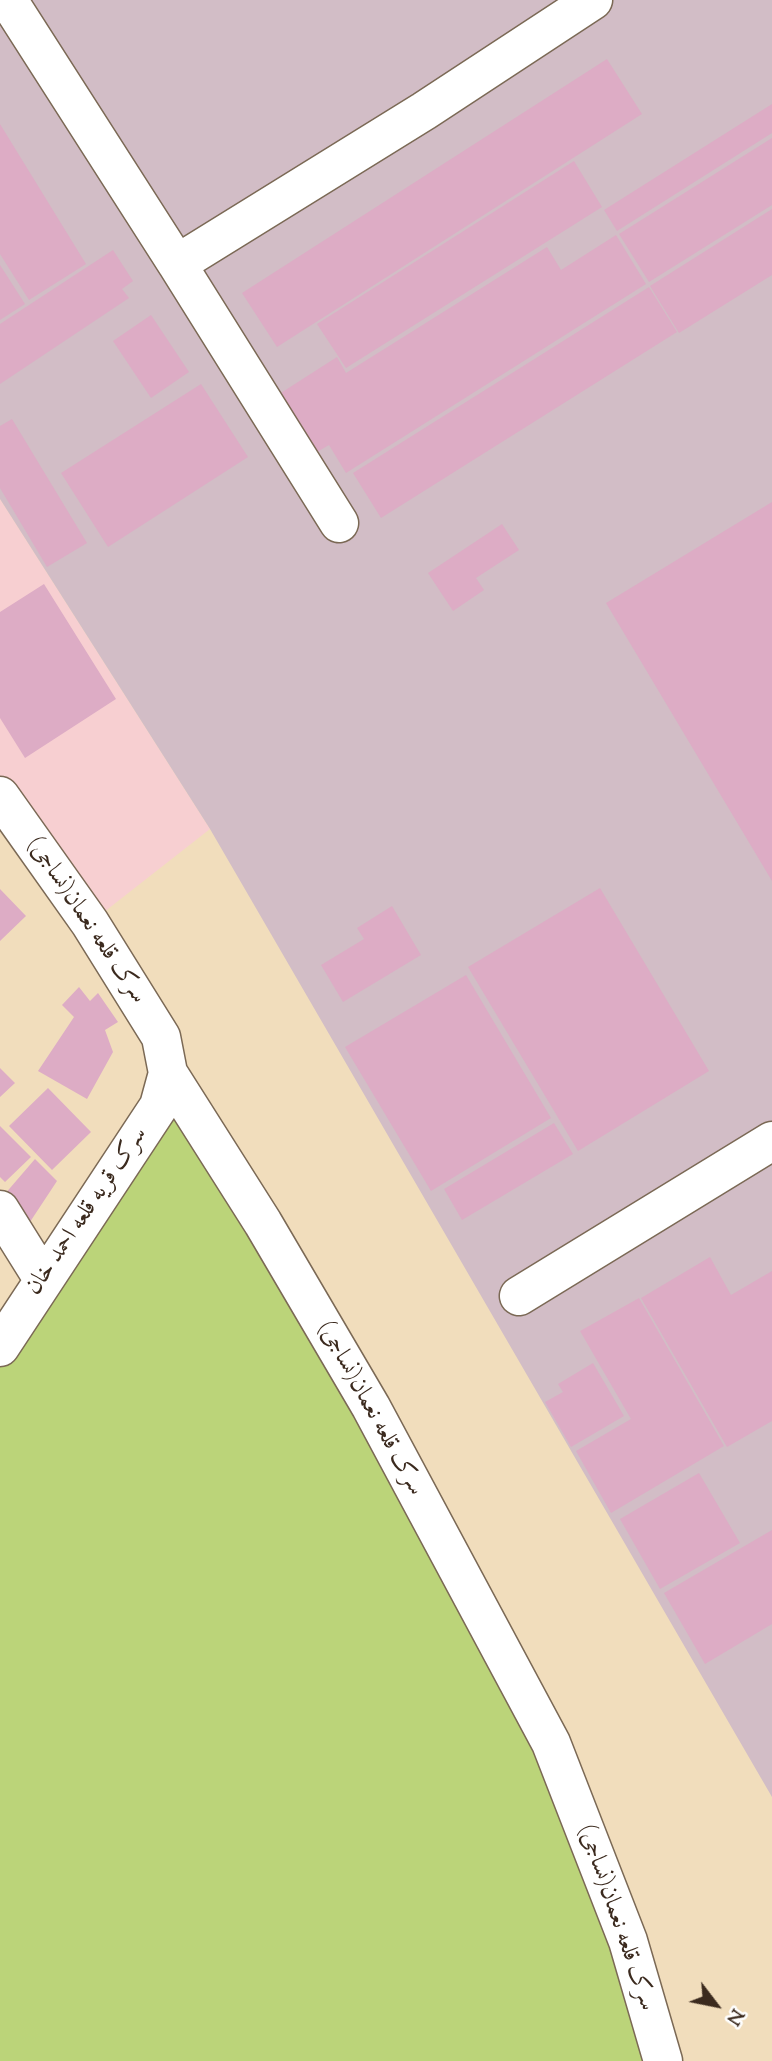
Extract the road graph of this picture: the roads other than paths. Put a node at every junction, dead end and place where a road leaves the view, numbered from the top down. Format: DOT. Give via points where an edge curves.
graph roads {
  1 [pos="8,0"];
  2 [pos="593,0"];
  3 [pos="177,264"];
  4 [pos="338,523"];
  5 [pos="0,796"];
  6 [pos="168,1073"];
  7 [pos="772,1141"];
  8 [pos="0,1210"];
  9 [pos="43,1279"];
  10 [pos="519,1296"];
  11 [pos="0,1347"];
  12 [pos="663,2061"];
  1 -- 3 [label="street"];
  2 -- 3 [label="street"];
  3 -- 4 [label="street"];
  5 -- 6 [label="street, سرک قلعه نعمان(نساجی)" via="90,923 161,1037"];
  6 -- 9 [label="street, سرک قریه قلعه احمد خان" via="159,1106"];
  6 -- 12 [label="street, سرک قلعه نعمان(نساجی)" via="263,1223 371,1408 551,1743 628,1941"];
  7 -- 10 [label="street"];
  8 -- 9 [label="street"];
  9 -- 11 [label="street, سرک قریه قلعه احمد خان"];
}
